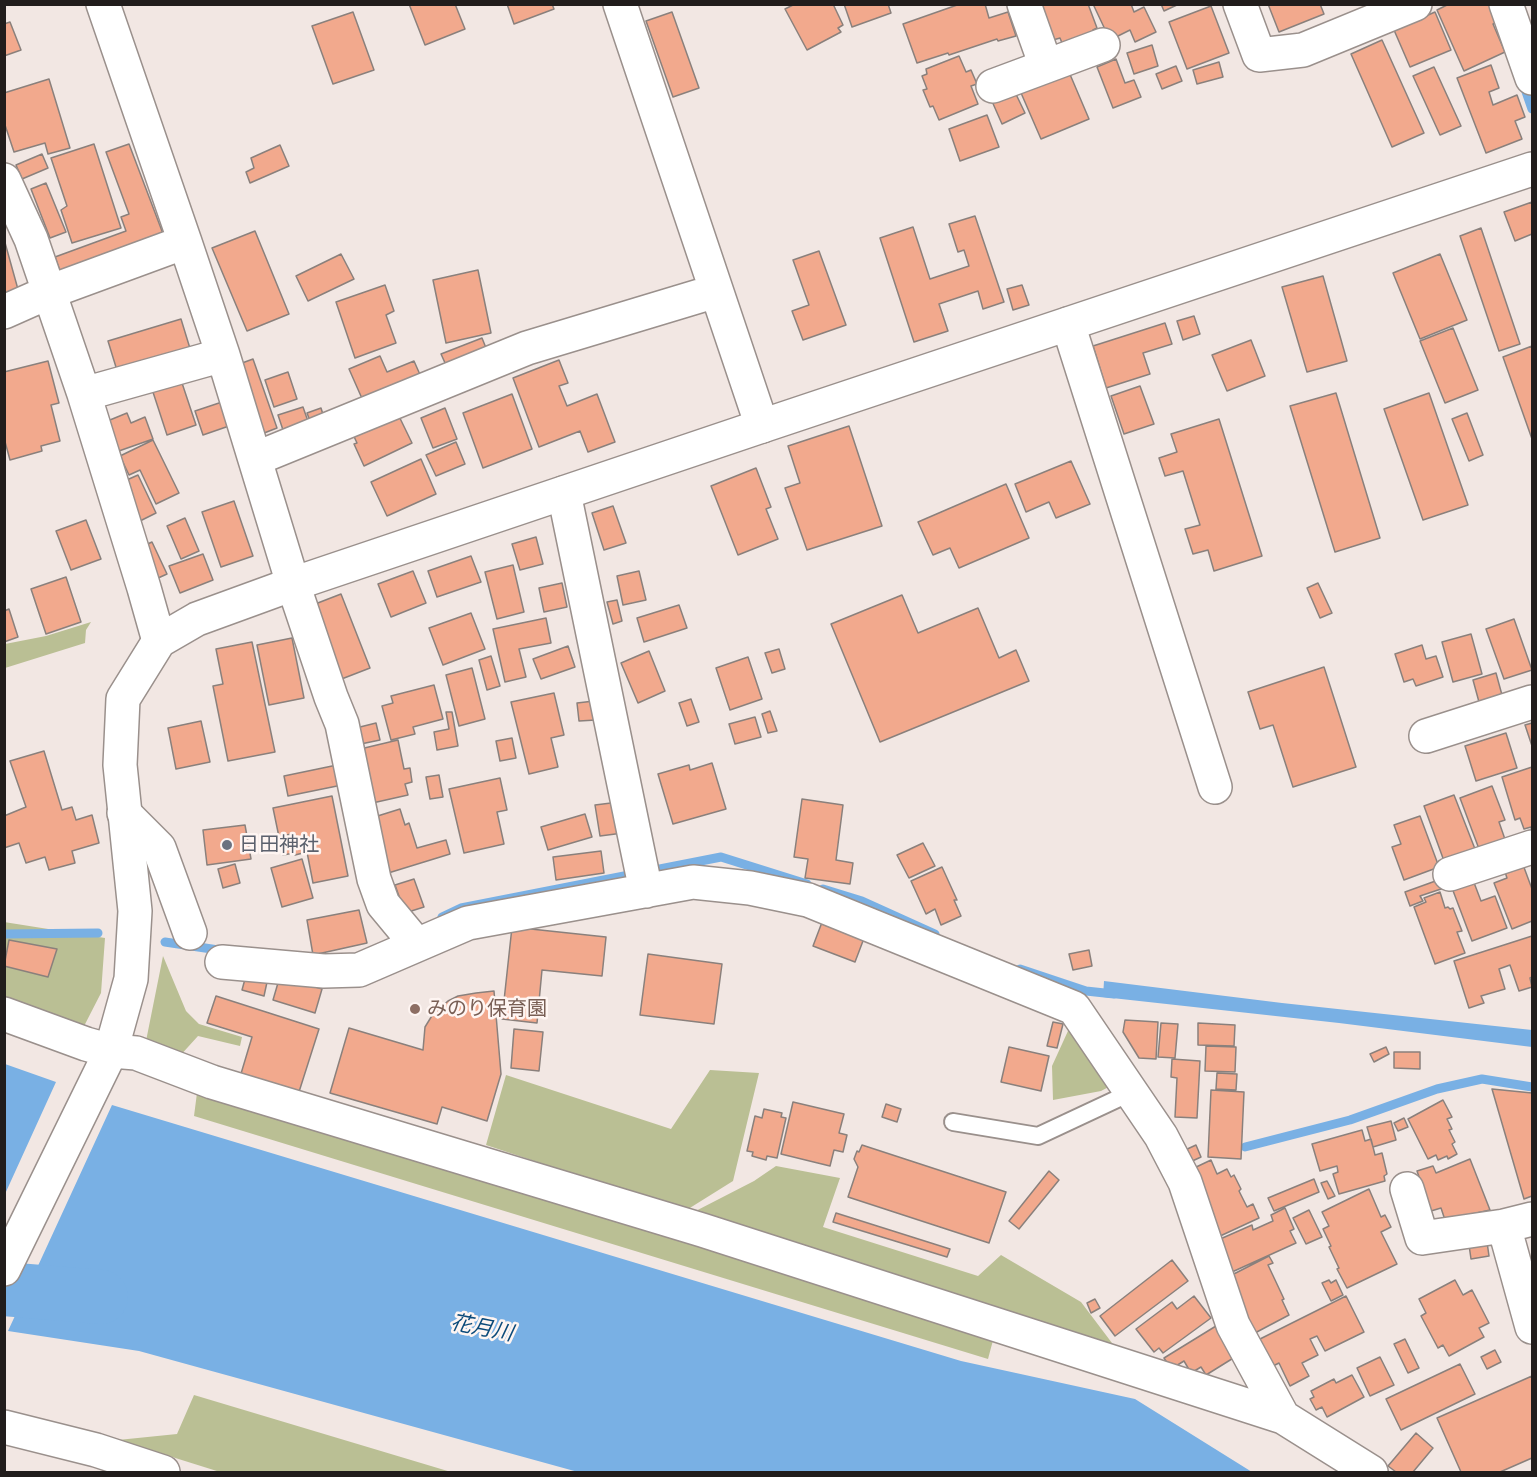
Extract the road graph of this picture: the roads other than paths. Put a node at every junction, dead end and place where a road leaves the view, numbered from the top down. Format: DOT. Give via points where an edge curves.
graph roads {
  1 [pos="103,4"];
  2 [pos="1024,4"];
  3 [pos="1240,4"];
  4 [pos="1415,4"];
  5 [pos="1506,4"];
  6 [pos="630,7"];
  7 [pos="1103,45"];
  8 [pos="1046,66"];
  9 [pos="1533,78"];
  10 [pos="993,86"];
  11 [pos="1533,169"];
  12 [pos="4,180"];
  13 [pos="185,242"];
  14 [pos="716,291"];
  15 [pos="49,292"];
  16 [pos="4,312"];
  17 [pos="1068,324"];
  18 [pos="222,355"];
  19 [pos="84,394"];
  20 [pos="762,426"];
  21 [pos="255,459"];
  22 [pos="564,493"];
  23 [pos="293,584"];
  24 [pos="159,641"];
  25 [pos="1533,702"];
  26 [pos="1425,736"];
  27 [pos="1215,787"];
  28 [pos="124,813"];
  29 [pos="1533,847"];
  30 [pos="1450,874"];
  31 [pos="643,880"];
  32 [pos="190,933"];
  33 [pos="408,933"];
  34 [pos="222,962"];
  35 [pos="4,1014"];
  36 [pos="111,1051"];
  37 [pos="1132,1092"];
  38 [pos="953,1122"];
  39 [pos="1407,1189"];
  40 [pos="1518,1222"];
  41 [pos="4,1269"];
  42 [pos="1533,1327"];
  43 [pos="1283,1417"];
  44 [pos="4,1427"];
  45 [pos="163,1473"];
  46 [pos="1371,1473"];
  1 -- 13 [label="street"];
  2 -- 8 [label="street"];
  3 -- 4 [label="street" via="1259,55 1303,50"];
  5 -- 9 [label="street"];
  6 -- 14 [label="street"];
  7 -- 8 [label="street"];
  8 -- 10 [label="street"];
  11 -- 17 [label="street"];
  12 -- 15 [label="street" via="31,239"];
  13 -- 15 [label="street"];
  13 -- 18 [label="street"];
  14 -- 20 [label="street"];
  14 -- 21 [label="street" via="527,348"];
  15 -- 16 [label="street"];
  15 -- 19 [label="street"];
  17 -- 20 [label="street"];
  17 -- 27 [label="street"];
  18 -- 19 [label="street"];
  18 -- 21 [label="street"];
  19 -- 24 [label="street"];
  20 -- 22 [label="street"];
  21 -- 23 [label="street"];
  22 -- 23 [label="street"];
  22 -- 31 [label="street"];
  23 -- 24 [label="street" via="196,619"];
  23 -- 33 [label="street" via="342,724 374,879 383,903"];
  24 -- 28 [label="street" via="123,699 120,765"];
  25 -- 26 [label="street"];
  28 -- 32 [label="street" via="159,848"];
  28 -- 36 [label="street" via="135,911 131,979"];
  29 -- 30 [label="street"];
  31 -- 33 [label="street" via="468,923"];
  31 -- 37 [label="street" via="750,888 808,900 1074,1008"];
  33 -- 34 [label="street" via="359,970 324,971"];
  35 -- 36 [label="street"];
  36 -- 41 [label="street"];
  36 -- 43 [label="street" via="136,1053 212,1082 702,1230"];
  37 -- 38 [label="lane" via="1038,1136"];
  37 -- 43 [label="street" via="1185,1182 1233,1325"];
  39 -- 40 [label="street" via="1422,1238"];
  40 -- 42 [label="street"];
  43 -- 46 [label="street"];
  44 -- 45 [label="street" via="96,1450"];
}
